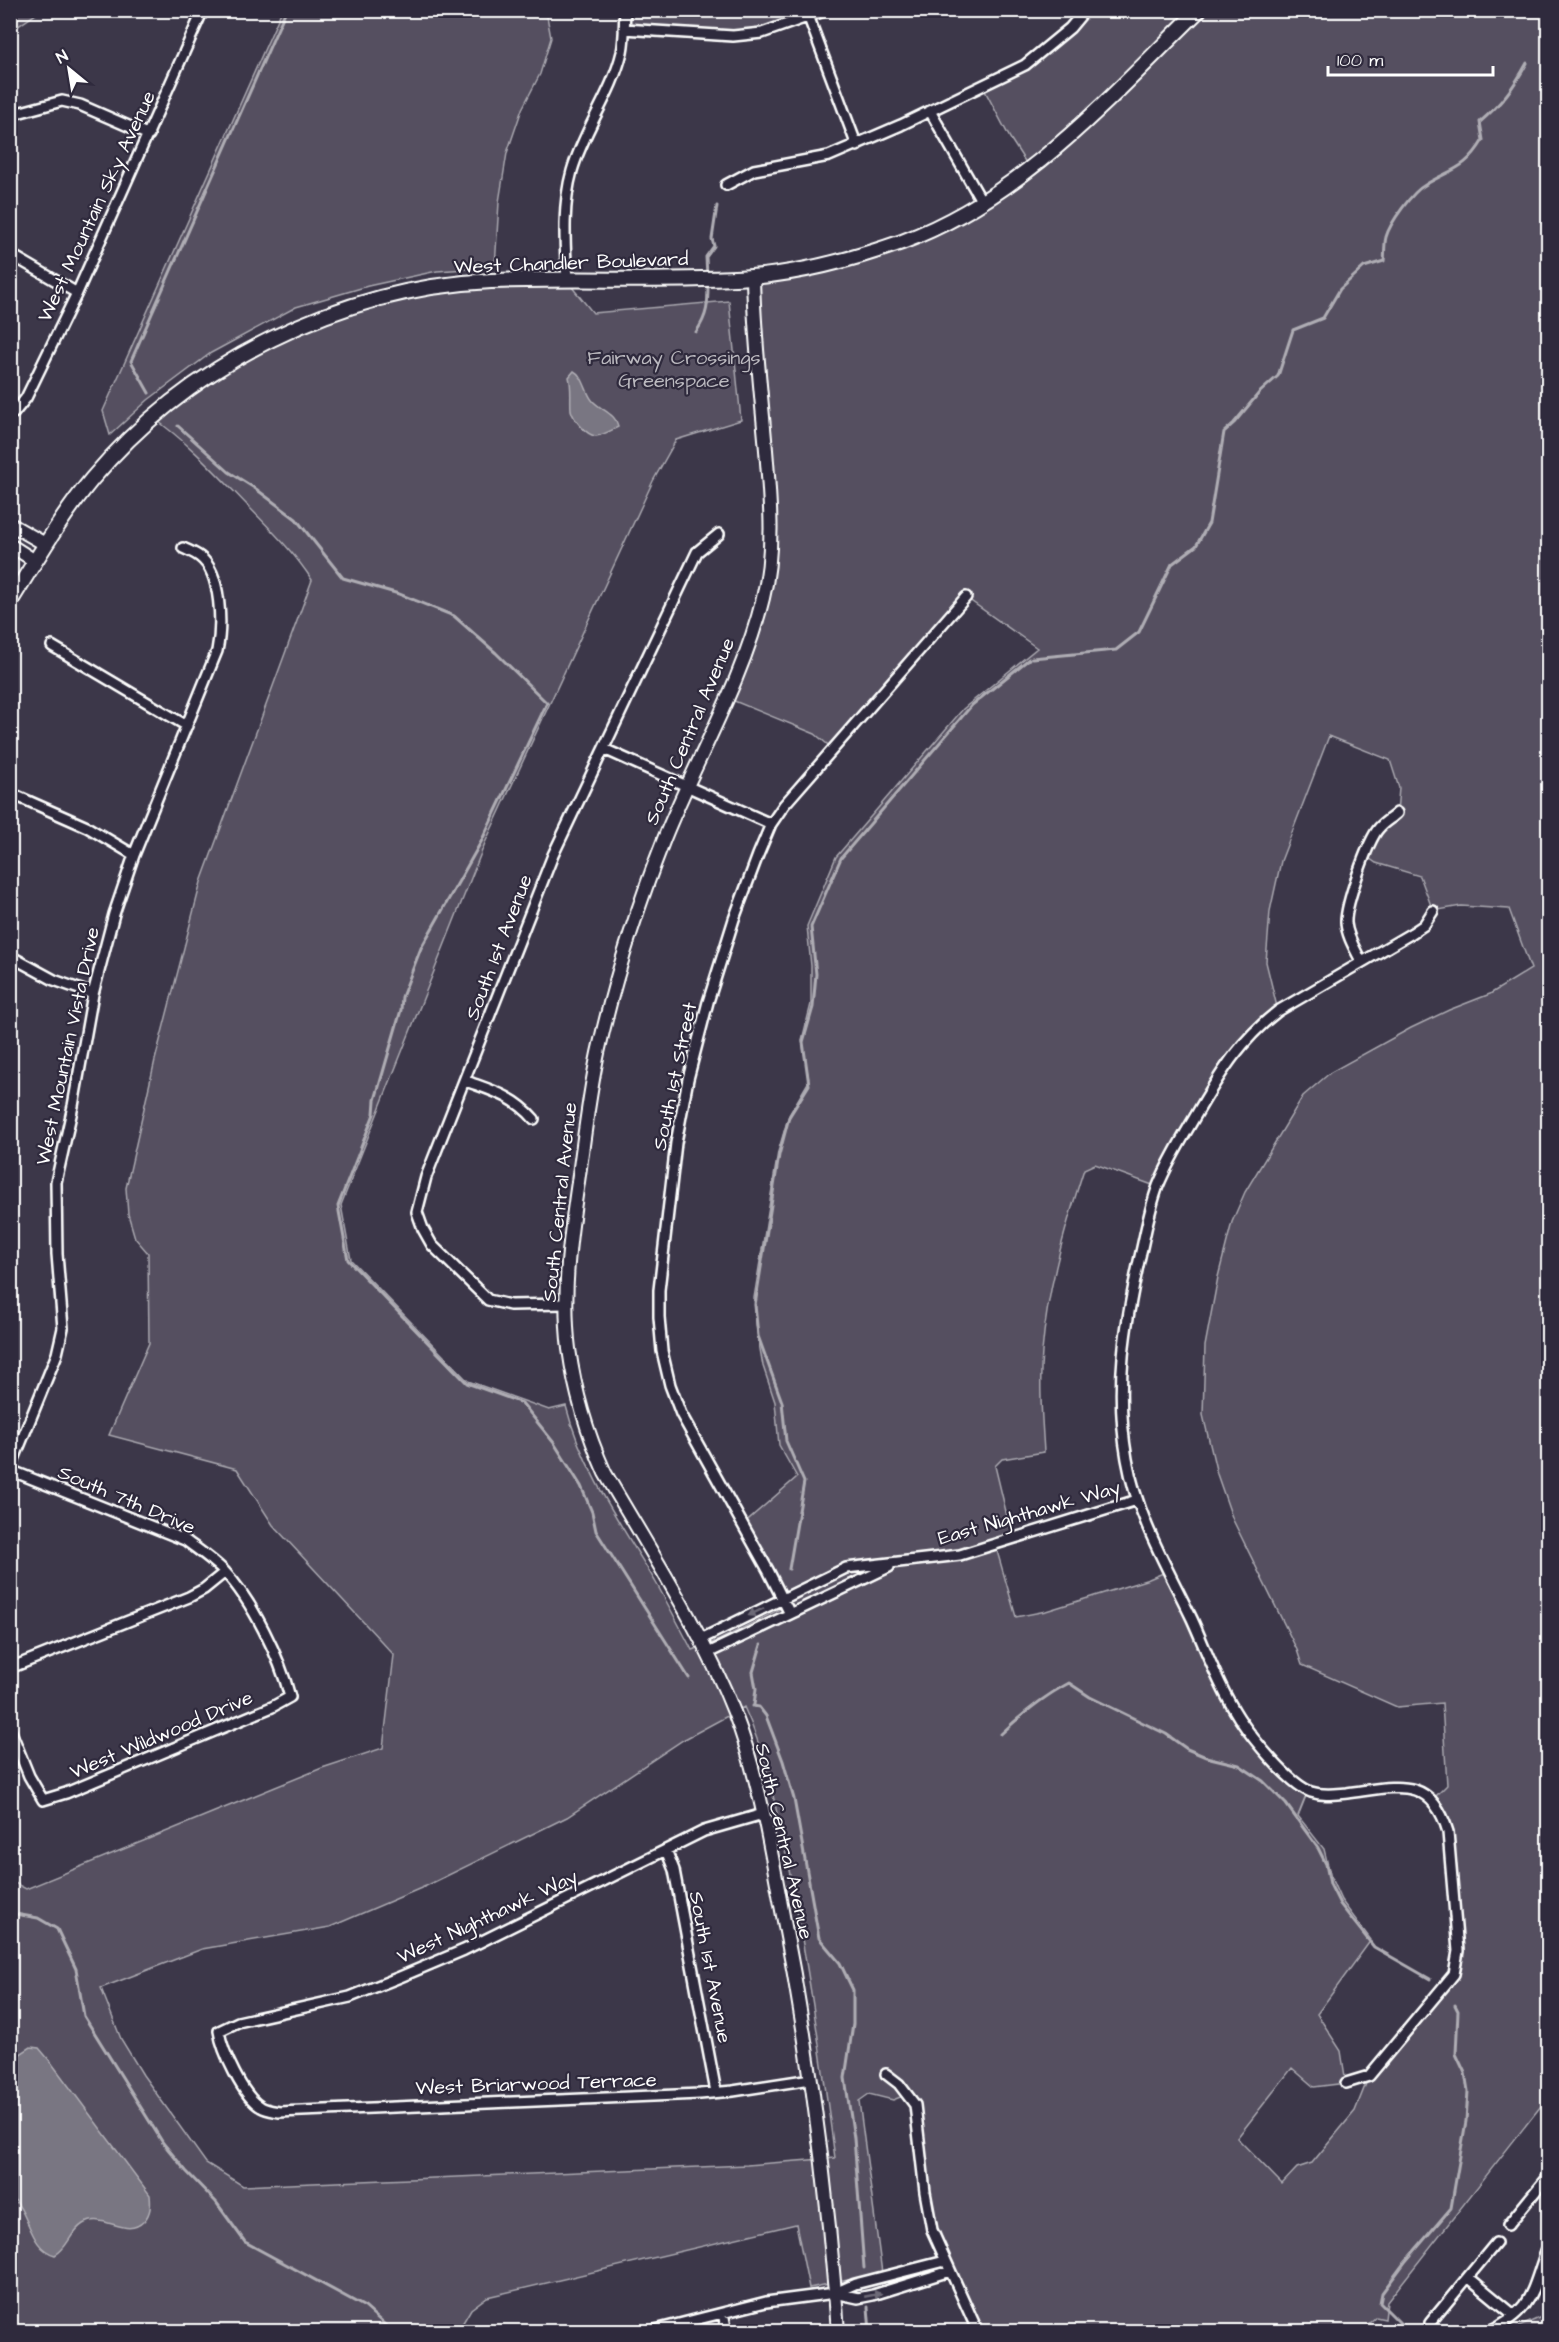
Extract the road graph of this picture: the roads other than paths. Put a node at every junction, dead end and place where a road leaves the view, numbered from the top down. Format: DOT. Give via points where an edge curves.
graph roads {
  1 [pos="203,10"];
  2 [pos="626,10"];
  3 [pos="827,10"];
  4 [pos="1085,10"];
  5 [pos="1199,10"];
  6 [pos="809,18"];
  7 [pos="624,28"];
  8 [pos="930,111"];
  9 [pos="10,115"];
  10 [pos="149,135"];
  11 [pos="857,146"];
  12 [pos="726,185"];
  13 [pos="982,202"];
  14 [pos="10,254"];
  15 [pos="753,277"];
  16 [pos="567,281"];
  17 [pos="77,293"];
  18 [pos="12,413"];
  19 [pos="10,524"];
  20 [pos="719,534"];
  21 [pos="45,544"];
  22 [pos="10,545"];
  23 [pos="183,548"];
  24 [pos="35,561"];
  25 [pos="966,597"];
  26 [pos="10,602"];
  27 [pos="52,646"];
  28 [pos="187,726"];
  29 [pos="604,749"];
  30 [pos="686,786"];
  31 [pos="10,793"];
  32 [pos="1397,813"];
  33 [pos="771,824"];
  34 [pos="134,855"];
  35 [pos="1433,911"];
  36 [pos="10,956"];
  37 [pos="1361,961"];
  38 [pos="93,994"];
  39 [pos="466,1081"];
  40 [pos="534,1119"];
  41 [pos="566,1304"];
  42 [pos="10,1469"];
  43 [pos="1137,1500"];
  44 [pos="896,1563"];
  45 [pos="225,1572"];
  46 [pos="782,1599"];
  47 [pos="790,1614"];
  48 [pos="701,1639"];
  49 [pos="708,1653"];
  50 [pos="10,1668"];
  51 [pos="290,1697"];
  52 [pos="10,1729"];
  53 [pos="764,1814"];
  54 [pos="666,1850"];
  55 [pos="886,2074"];
  56 [pos="811,2079"];
  57 [pos="1346,2084"];
  58 [pos="716,2092"];
  59 [pos="262,2108"];
  60 [pos="1548,2176"];
  61 [pos="1540,2187"];
  62 [pos="1548,2194"];
  63 [pos="1508,2225"];
  64 [pos="1496,2243"];
  65 [pos="1548,2247"];
  66 [pos="945,2261"];
  67 [pos="950,2271"];
  68 [pos="896,2275"];
  69 [pos="1468,2277"];
  70 [pos="899,2289"];
  71 [pos="835,2293"];
  72 [pos="723,2313"];
  73 [pos="1514,2315"];
  74 [pos="1430,2323"];
  75 [pos="647,2331"];
  76 [pos="727,2331"];
  77 [pos="838,2331"];
  78 [pos="978,2331"];
  79 [pos="1487,2331"];
  1 -- 10 [label="street, West Mountain Sky Avenue"];
  2 -- 7 [label="street"];
  3 -- 6 [label="street"];
  4 -- 8 [label="street" via="1070,28 1025,65"];
  5 -- 13 [label="main road, West Chandler Boulevard" via="1082,127 1031,170"];
  6 -- 7 [label="street" via="762,33 733,36"];
  6 -- 11 [label="street"];
  7 -- 16 [label="street" via="615,72 572,173 565,212"];
  8 -- 11 [label="street"];
  8 -- 13 [label="street"];
  9 -- 10 [label="street" via="62,101"];
  10 -- 17 [label="street, West Mountain Sky Avenue"];
  11 -- 12 [label="street" via="829,156 754,170"];
  13 -- 15 [label="main road, West Chandler Boulevard" via="904,241 851,258"];
  14 -- 17 [label="street"];
  15 -- 16 [label="main road, West Chandler Boulevard"];
  15 -- 30 [label="street, South Central Avenue" via="770,494 768,568 741,666"];
  16 -- 21 [label="main road, West Chandler Boulevard" via="489,281 439,287 370,300 296,327 224,365 154,415 93,479"];
  17 -- 18 [label="street, West Mountain Sky Avenue" via="26,398"];
  19 -- 21 [label="street"];
  20 -- 29 [label="street, South 1st Avenue" via="697,552"];
  21 -- 24 [label="main road, West Chandler Boulevard"];
  22 -- 24 [label="street"];
  23 -- 28 [label="street, West Mountain Vista Drive" via="202,558 212,575 220,616 217,651"];
  24 -- 26 [label="main road, West Chandler Boulevard"];
  25 -- 33 [label="street, South 1st Street"];
  27 -- 28 [label="street"];
  28 -- 34 [label="street, West Mountain Vista Drive"];
  29 -- 30 [label="street"];
  29 -- 39 [label="street, South 1st Avenue" via="553,855"];
  30 -- 33 [label="street"];
  30 -- 41 [label="street, South Central Avenue" via="645,888 598,1053 574,1210"];
  31 -- 34 [label="street" via="87,826"];
  32 -- 37 [label="street" via="1378,829 1346,912 1347,931"];
  33 -- 46 [label="street, South 1st Street" via="731,929 688,1079 676,1143 659,1317 662,1351 681,1414"];
  34 -- 38 [label="street, West Mountain Vista Drive"];
  35 -- 37 [label="street" via="1424,925"];
  36 -- 38 [label="street" via="54,980"];
  37 -- 43 [label="street" via="1278,1011 1235,1051 1158,1187 1130,1299 1121,1368 1125,1442"];
  38 -- 42 [label="street, West Mountain Vista Drive" via="56,1182 63,1328 57,1354"];
  39 -- 40 [label="street" via="510,1097"];
  39 -- 41 [label="street, South 1st Avenue" via="426,1177 417,1212 423,1229 432,1245 488,1300 510,1305"];
  41 -- 48 [label="street, South Central Avenue" via="574,1382 593,1447"];
  42 -- 45 [label="street, South 7th Drive" via="184,1540"];
  43 -- 44 [label="street, East Nighthawk Way" via="960,1555"];
  43 -- 57 [label="street" via="1229,1702 1251,1737 1308,1791 1331,1795 1408,1787 1432,1800 1443,1814 1448,1832 1458,1951 1454,1974 1369,2076"];
  44 -- 46 [label="street, East Nighthawk Way" via="846,1568"];
  44 -- 47 [label="street, East Nighthawk Way"];
  45 -- 50 [label="street" via="189,1597"];
  45 -- 51 [label="street, South 7th Drive" via="254,1613"];
  46 -- 47 [label="street, South 1st Street"];
  46 -- 48 [label="street, East Nighthawk Way, one-way"];
  47 -- 49 [label="street, East Nighthawk Way"];
  48 -- 49 [label="street, South Central Avenue"];
  49 -- 53 [label="street, South Central Avenue" via="734,1712"];
  51 -- 52 [label="street, West Wildwood Drive" via="44,1800 29,1776"];
  53 -- 54 [label="street, West Nighthawk Way" via="720,1825"];
  53 -- 56 [label="street, South Central Avenue"];
  54 -- 58 [label="street, South 1st Avenue" via="674,1870"];
  54 -- 59 [label="street, West Nighthawk Way" via="464,1950 400,1977 350,1997 238,2022 219,2031 221,2046 242,2085"];
  55 -- 66 [label="street" via="915,2105 932,2230"];
  56 -- 58 [label="street, West Briarwood Terrace"];
  56 -- 71 [label="street, South Central Avenue"];
  58 -- 59 [label="street, West Briarwood Terrace" via="279,2112"];
  60 -- 61 [label="street"];
  61 -- 62 [label="street"];
  61 -- 63 [label="street"];
  64 -- 69 [label="street"];
  65 -- 73 [label="street" via="1532,2296"];
  66 -- 67 [label="street"];
  66 -- 68 [label="street"];
  67 -- 70 [label="street"];
  67 -- 78 [label="street"];
  68 -- 70 [label="street"];
  68 -- 71 [label="street"];
  69 -- 73 [label="street"];
  69 -- 74 [label="street"];
  71 -- 70 [label="street, one-way" via="858,2298"];
  71 -- 72 [label="street" via="766,2302"];
  71 -- 77 [label="street, South Central Avenue"];
  72 -- 75 [label="street"];
  72 -- 76 [label="street"];
  73 -- 79 [label="street"];
}
